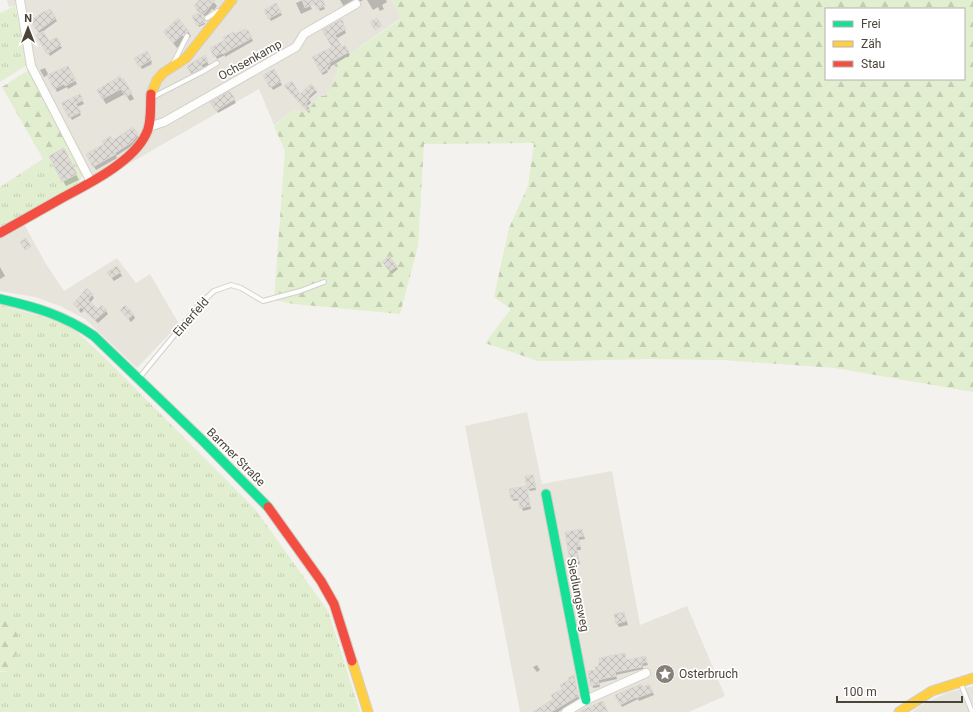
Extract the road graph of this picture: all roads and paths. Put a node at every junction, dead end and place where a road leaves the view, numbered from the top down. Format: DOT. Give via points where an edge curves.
graph roads {
  1 [pos="20,0"];
  2 [pos="230,3"];
  3 [pos="356,4"];
  4 [pos="207,18"];
  5 [pos="188,36"];
  6 [pos="217,63"];
  7 [pos="173,67"];
  8 [pos="151,98"];
  9 [pos="149,127"];
  10 [pos="91,182"];
  11 [pos="0,233"];
  12 [pos="324,282"];
  13 [pos="0,300"];
  14 [pos="139,379"];
  15 [pos="546,494"];
  16 [pos="646,673"];
  17 [pos="973,678"];
  18 [pos="960,682"];
  19 [pos="586,700"];
  20 [pos="368,712"];
  21 [pos="566,712"];
  22 [pos="899,712"];
  23 [pos="972,712"];
  1 -- 10 [label="street" via="31,66"];
  2 -- 4 [label="lane"];
  2 -- 7 [label="main road" via="186,58"];
  3 -- 9 [label="street, Ochsenkamp" via="304,34 296,47 164,122"];
  5 -- 7 [label="lane"];
  6 -- 8 [label="lane"];
  7 -- 8 [label="main road" via="156,80"];
  8 -- 9 [label="main road"];
  9 -- 10 [label="main road" via="146,135 122,162"];
  10 -- 11 [label="main road"];
  12 -- 14 [label="lane, Einerfeld" via="263,301 231,285 214,291 200,304"];
  13 -- 14 [label="main road, Barmer Straße" via="55,313 75,322 94,336"];
  14 -- 20 [label="main road, Barmer Straße" via="264,502 306,559 334,604"];
  15 -- 19 [label="main road, Siedlungsweg"];
  16 -- 19 [label="street"];
  17 -- 18 [label="main road"];
  18 -- 22 [label="main road" via="932,691"];
  18 -- 23 [label="lane"];
  19 -- 21 [label="street"];
}
